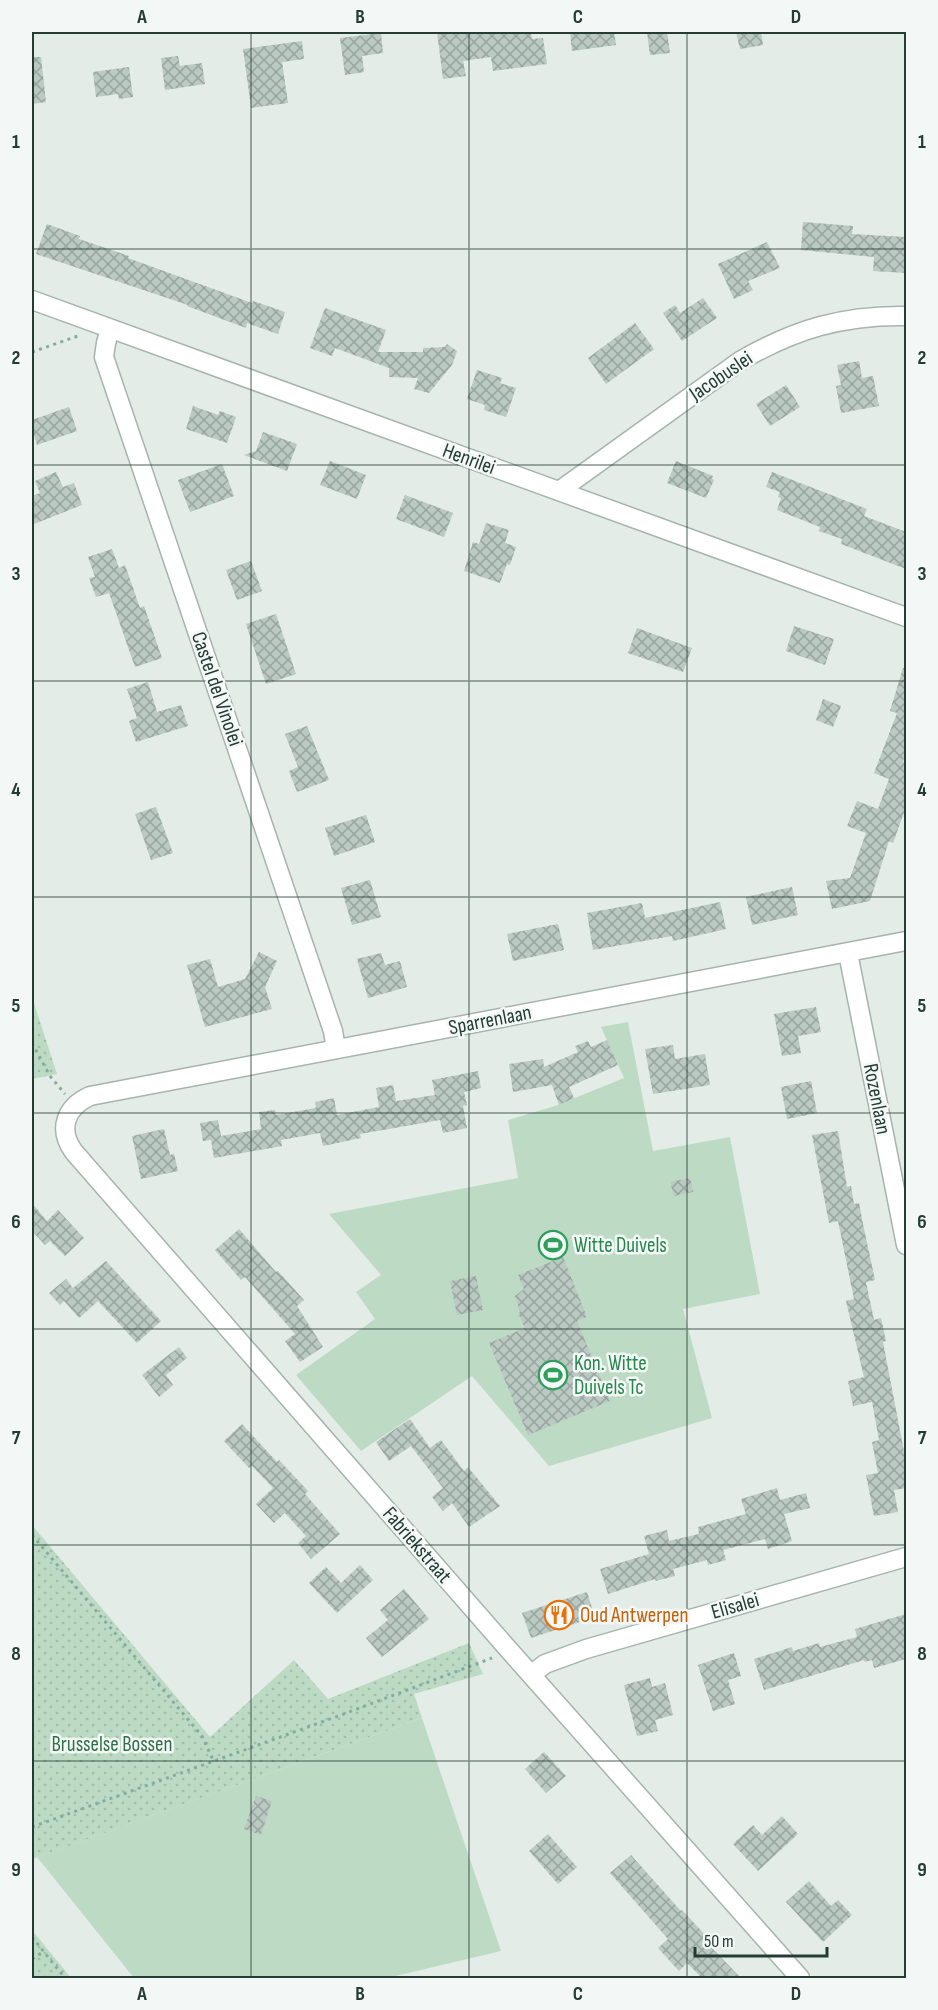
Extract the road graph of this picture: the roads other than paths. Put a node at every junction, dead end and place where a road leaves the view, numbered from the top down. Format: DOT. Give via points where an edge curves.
graph roads {
  1 [pos="32,300"];
  2 [pos="906,316"];
  3 [pos="110,329"];
  4 [pos="559,491"];
  5 [pos="906,617"];
  6 [pos="905,938"];
  7 [pos="849,953"];
  8 [pos="336,1049"];
  9 [pos="79,1101"];
  10 [pos="906,1245"];
  11 [pos="906,1557"];
  12 [pos="532,1674"];
  13 [pos="800,1978"];
  1 -- 3 [label="street, Henrilei"];
  2 -- 4 [label="street, Jacobuslei" via="827,323 760,349"];
  3 -- 4 [label="street, Henrilei"];
  3 -- 8 [label="street, Castel del Vinolei" via="104,357"];
  4 -- 5 [label="street, Henrilei"];
  6 -- 7 [label="street, Sparrenlaan"];
  7 -- 8 [label="street, Sparrenlaan"];
  7 -- 10 [label="street, Rozenlaan"];
  8 -- 9 [label="street, Sparrenlaan"];
  9 -- 12 [label="street, Fabriekstraat" via="70,1111 65,1129 74,1152"];
  11 -- 12 [label="street, Elisalei" via="586,1649 545,1664"];
  12 -- 13 [label="street, Fabriekstraat"];
}
